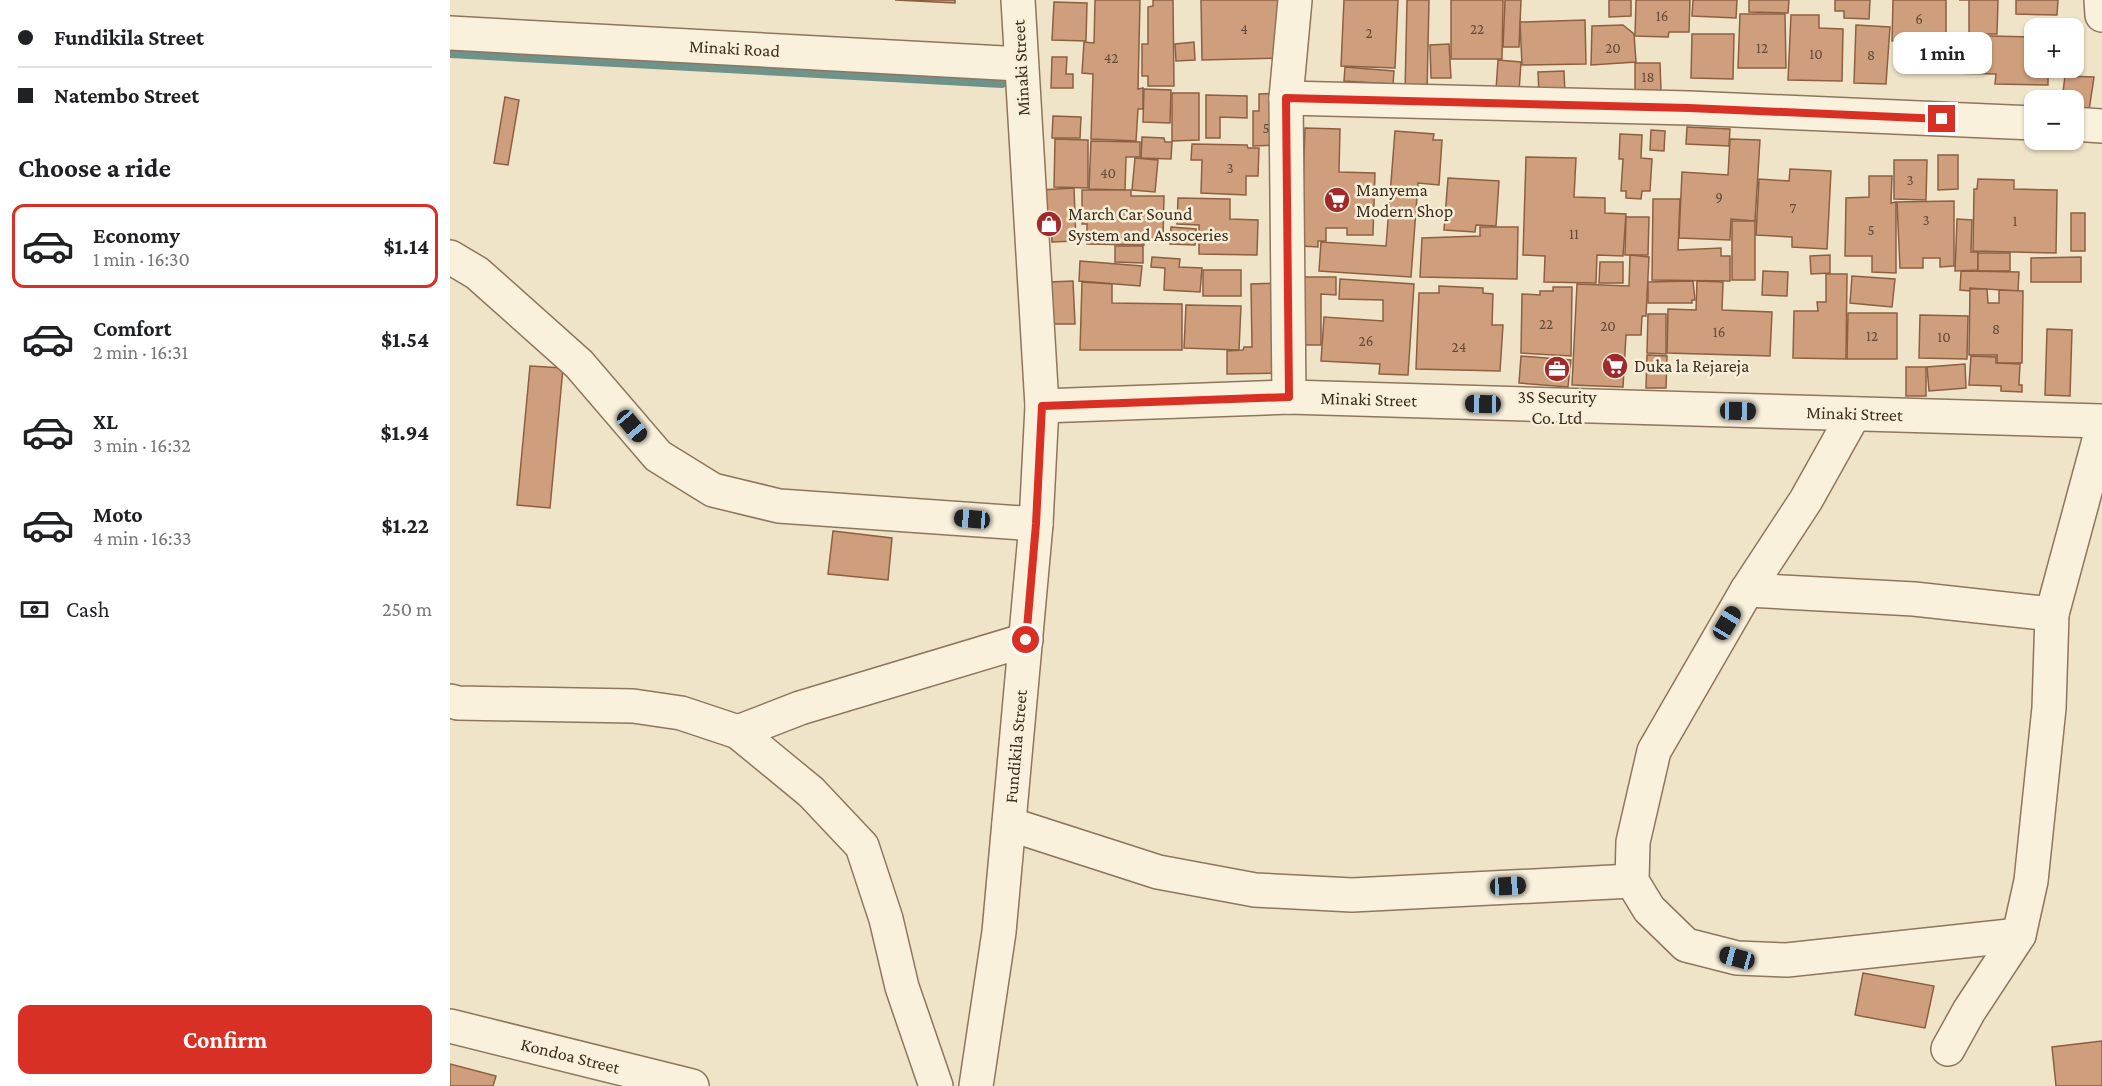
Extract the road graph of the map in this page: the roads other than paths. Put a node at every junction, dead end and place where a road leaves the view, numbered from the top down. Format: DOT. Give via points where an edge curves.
graph roads {
  1 [pos="1018,0"];
  2 [pos="1295,0"];
  3 [pos="2101,0"];
  4 [pos="2102,15"];
  5 [pos="450,33"];
  6 [pos="1020,64"];
  7 [pos="1286,98"];
  8 [pos="2024,123"];
  9 [pos="2084,125"];
  10 [pos="2102,126"];
  11 [pos="450,257"];
  12 [pos="1289,397"];
  13 [pos="1042,406"];
  14 [pos="1854,414"];
  15 [pos="2102,421"];
  16 [pos="2102,429"];
  17 [pos="1036,524"];
  18 [pos="1747,590"];
  19 [pos="2052,614"];
  20 [pos="1026,640"];
  21 [pos="450,701"];
  22 [pos="738,732"];
  23 [pos="1009,824"];
  24 [pos="1632,881"];
  25 [pos="2019,935"];
  26 [pos="450,1026"];
  27 [pos="1948,1049"];
  28 [pos="692,1086"];
  29 [pos="936,1086"];
  30 [pos="976,1086"];
  1 -- 6 [label="street, Minaki Street"];
  2 -- 7 [label="street"];
  3 -- 4 [label="street"];
  5 -- 6 [label="street, Minaki Road"];
  6 -- 13 [label="street, Minaki Street"];
  7 -- 8 [label="street" via="1689,108"];
  7 -- 12 [label="street"];
  9 -- 10 [label="street"];
  11 -- 17 [label="street" via="477,273 579,364 658,456 713,490 779,506"];
  12 -- 13 [label="street, Minaki Street"];
  12 -- 14 [label="street, Minaki Street"];
  13 -- 17 [label="street, Fundikila Street"];
  14 -- 15 [label="street, Minaki Street"];
  14 -- 18 [label="street" via="1806,500"];
  16 -- 19 [label="street"];
  17 -- 20 [label="street, Fundikila Street"];
  18 -- 19 [label="street" via="1914,599"];
  18 -- 24 [label="street" via="1654,751 1633,842"];
  19 -- 25 [label="street" via="2049,708 2031,881"];
  20 -- 22 [label="street" via="800,708"];
  20 -- 23 [label="street, Fundikila Street"];
  21 -- 22 [label="street" via="633,706 681,713"];
  22 -- 29 [label="street" via="811,792 862,846 902,987"];
  23 -- 24 [label="street" via="1158,872 1255,890 1352,894"];
  23 -- 30 [label="street, Fundikila Street" via="999,932"];
  24 -- 25 [label="street" via="1649,909 1686,945 1737,958 1787,960"];
  25 -- 27 [label="street"];
  26 -- 28 [label="street, Kondoa Street"];
}
